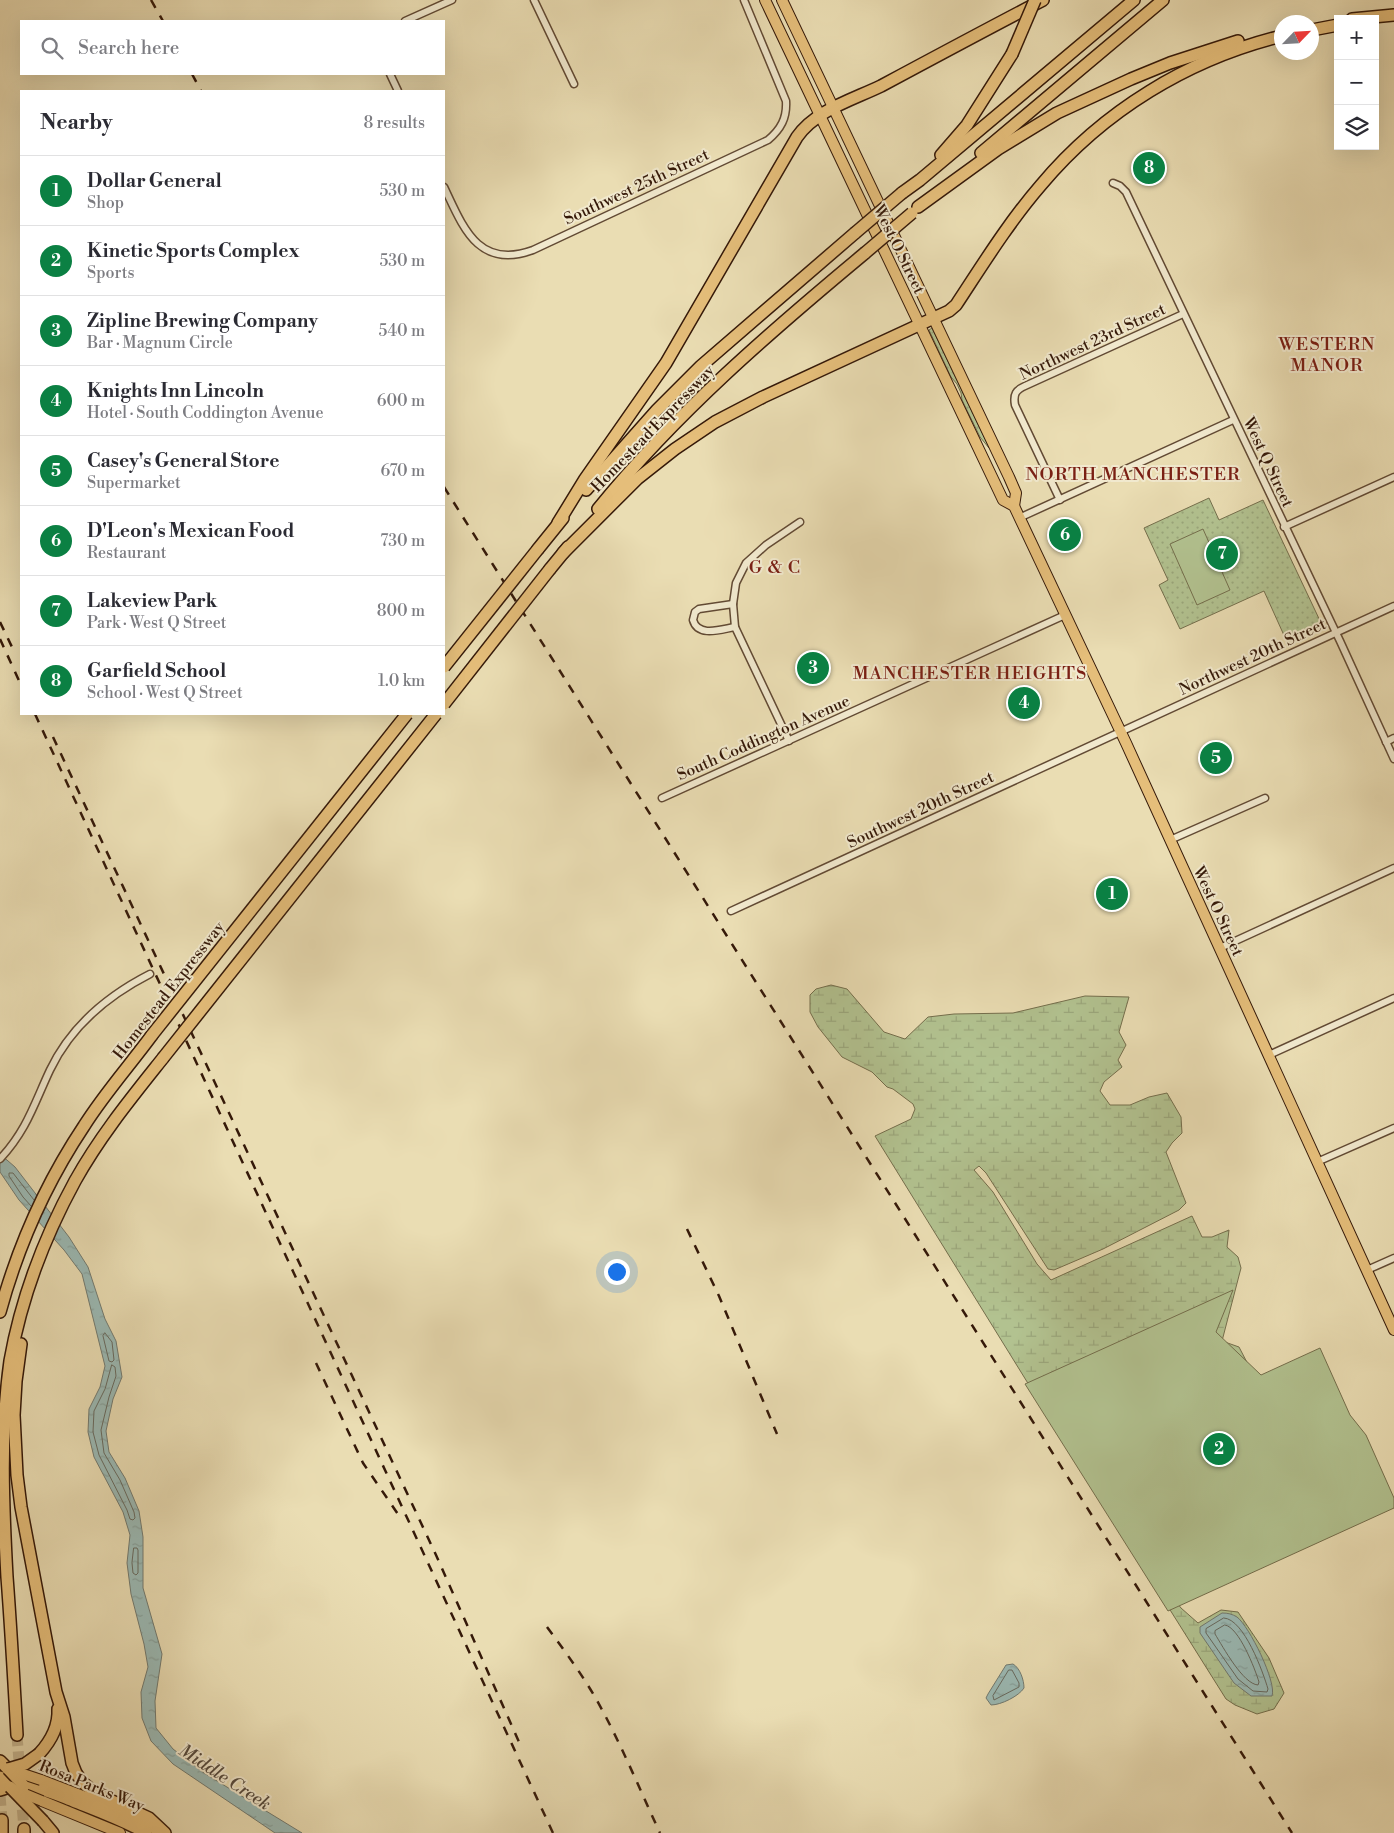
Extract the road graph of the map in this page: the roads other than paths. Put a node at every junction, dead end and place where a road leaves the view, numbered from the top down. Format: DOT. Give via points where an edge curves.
graph roads {
  1 [pos="452,0"];
  2 [pos="534,0"];
  3 [pos="744,0"];
  4 [pos="765,0"];
  5 [pos="782,0"];
  6 [pos="1035,0"];
  7 [pos="1043,0"];
  8 [pos="1134,0"];
  9 [pos="1163,0"];
  10 [pos="1394,15"];
  11 [pos="1379,16"];
  12 [pos="1379,18"];
  13 [pos="407,20"];
  14 [pos="1334,22"];
  15 [pos="1319,24"];
  16 [pos="1334,26"];
  17 [pos="1319,29"];
  18 [pos="1274,33"];
  19 [pos="1274,38"];
  20 [pos="390,75"];
  21 [pos="574,84"];
  22 [pos="398,90"];
  23 [pos="833,109"];
  24 [pos="820,116"];
  25 [pos="1113,183"];
  26 [pos="445,189"];
  27 [pos="902,193"];
  28 [pos="915,210"];
  29 [pos="1183,314"];
  30 [pos="933,318"];
  31 [pos="919,324"];
  32 [pos="1234,420"];
  33 [pos="1394,477"];
  34 [pos="1060,500"];
  35 [pos="1014,506"];
  36 [pos="1019,518"];
  37 [pos="800,522"];
  38 [pos="558,524"];
  39 [pos="1284,527"];
  40 [pos="563,553"];
  41 [pos="733,604"];
  42 [pos="1394,606"];
  43 [pos="1065,615"];
  44 [pos="735,626"];
  45 [pos="1336,633"];
  46 [pos="445,667"];
  47 [pos="445,703"];
  48 [pos="406,715"];
  49 [pos="435,715"];
  50 [pos="1120,731"];
  51 [pos="1394,738"];
  52 [pos="789,741"];
  53 [pos="1386,742"];
  54 [pos="1394,759"];
  55 [pos="662,798"];
  56 [pos="1264,798"];
  57 [pos="1170,840"];
  58 [pos="1394,868"];
  59 [pos="731,911"];
  60 [pos="1220,948"];
  61 [pos="150,974"];
  62 [pos="1394,998"];
  63 [pos="1269,1055"];
  64 [pos="1394,1128"];
  65 [pos="0,1159"];
  66 [pos="1318,1162"];
  67 [pos="17,1256"];
  68 [pos="1394,1258"];
  69 [pos="1367,1270"];
  70 [pos="0,1285"];
  71 [pos="0,1312"];
  72 [pos="20,1318"];
  73 [pos="1394,1330"];
  74 [pos="56,1692"];
  75 [pos="17,1735"];
  76 [pos="2,1769"];
  77 [pos="24,1786"];
  78 [pos="5,1789"];
  79 [pos="41,1790"];
  80 [pos="2,1820"];
  81 [pos="2,1833"];
  82 [pos="53,1833"];
  83 [pos="120,1833"];
  84 [pos="146,1833"];
  85 [pos="164,1833"];
  1 -- 13 [label="street"];
  2 -- 21 [label="street"];
  3 -- 26 [label="street, Southwest 25th Street" via="783,92 784,120 781,128 768,140 533,250 509,255 489,250 474,241 466,232"];
  4 -- 24 [label="main road, West O Street"];
  5 -- 23 [label="main road, West O Street"];
  6 -- 27 [label="highway, bridge" via="1012,54 968,125"];
  7 -- 23 [label="highway"];
  8 -- 27 [label="highway"];
  9 -- 28 [label="highway"];
  10 -- 11 [label="highway"];
  10 -- 12 [label="highway"];
  14 -- 15 [label="highway"];
  16 -- 17 [label="highway"];
  18 -- 28 [label="highway" via="1170,63 1057,113 998,149"];
  19 -- 30 [label="highway" via="1237,49 1181,73 1106,122 1041,185 956,305"];
  20 -- 22 [label="street"];
  23 -- 24 [label="highway"];
  23 -- 30 [label="main road, West O Street"];
  24 -- 31 [label="main road, West O Street"];
  24 -- 38 [label="highway" via="797,137 666,363 585,479"];
  25 -- 29 [label="street, West Q Street" via="1126,192"];
  27 -- 38 [label="highway, Homestead Expressway, bridge" via="701,366 633,436"];
  28 -- 40 [label="highway, Homestead Expressway, bridge" via="795,311 699,399 627,475"];
  29 -- 32 [label="street, West Q Street"];
  29 -- 34 [label="street, Northwest 23rd Street" via="1025,386 1014,396 1015,405"];
  30 -- 31 [label="highway"];
  30 -- 35 [label="main road, West O Street" via="1016,493"];
  31 -- 35 [label="main road, West O Street" via="1003,500"];
  31 -- 40 [label="highway" via="715,422 637,479"];
  32 -- 34 [label="street"];
  32 -- 39 [label="street, West Q Street"];
  33 -- 39 [label="street"];
  34 -- 36 [label="street"];
  35 -- 36 [label="main road, West O Street"];
  36 -- 43 [label="main road, West O Street"];
  37 -- 41 [label="street" via="768,542 746,563 736,583"];
  38 -- 46 [label="highway, Homestead Expressway, bridge"];
  39 -- 45 [label="street, West Q Street"];
  40 -- 47 [label="highway, Homestead Expressway, bridge"];
  41 -- 44 [label="street"];
  41 -- 44 [label="street" via="699,609 693,620 698,628 705,631"];
  42 -- 45 [label="street, Northwest 20th Street"];
  43 -- 50 [label="main road, West O Street"];
  43 -- 52 [label="street, South Coddington Avenue"];
  44 -- 52 [label="street"];
  45 -- 50 [label="street, Northwest 20th Street"];
  45 -- 53 [label="street, West Q Street"];
  48 -- 67 [label="highway, Homestead Expressway, bridge" via="84,1125 48,1186"];
  49 -- 72 [label="highway, bridge" via="108,1130 76,1178 54,1222"];
  50 -- 57 [label="main road, West O Street"];
  50 -- 59 [label="street, Southwest 20th Street"];
  51 -- 53 [label="street"];
  52 -- 55 [label="street, South Coddington Avenue"];
  53 -- 54 [label="street, West Q Street"];
  56 -- 57 [label="street"];
  57 -- 60 [label="main road, West O Street"];
  58 -- 60 [label="street"];
  60 -- 63 [label="main road, West O Street"];
  61 -- 65 [label="street" via="100,1005 72,1035 50,1069 26,1124"];
  62 -- 63 [label="street"];
  63 -- 66 [label="main road, West O Street"];
  64 -- 66 [label="street"];
  66 -- 69 [label="main road, West O Street"];
  67 -- 70 [label="highway"];
  67 -- 71 [label="highway, Homestead Expressway"];
  68 -- 69 [label="street"];
  69 -- 73 [label="main road, West O Street"];
  72 -- 74 [label="highway" via="22,1342 14,1415 17,1467 21,1507"];
  72 -- 75 [label="highway" via="6,1389 2,1458"];
  74 -- 76 [label="highway, bridge" via="56,1726 47,1744 25,1764"];
  74 -- 85 [label="highway" via="73,1767 82,1782 95,1793 149,1818"];
  76 -- 77 [label="highway, bridge"];
  76 -- 78 [label="highway"];
  76 -- 79 [label="main road, Rosa Parks Way, bridge"];
  77 -- 78 [label="highway, bridge"];
  77 -- 79 [label="highway"];
  78 -- 79 [label="main road, Rosa Parks Way, bridge"];
  78 -- 82 [label="highway, bridge"];
  79 -- 83 [label="main road, Rosa Parks Way"];
  79 -- 84 [label="highway"];
  79 -- 85 [label="main road, Rosa Parks Way" via="119,1810"];
  80 -- 81 [label="highway"];
}
